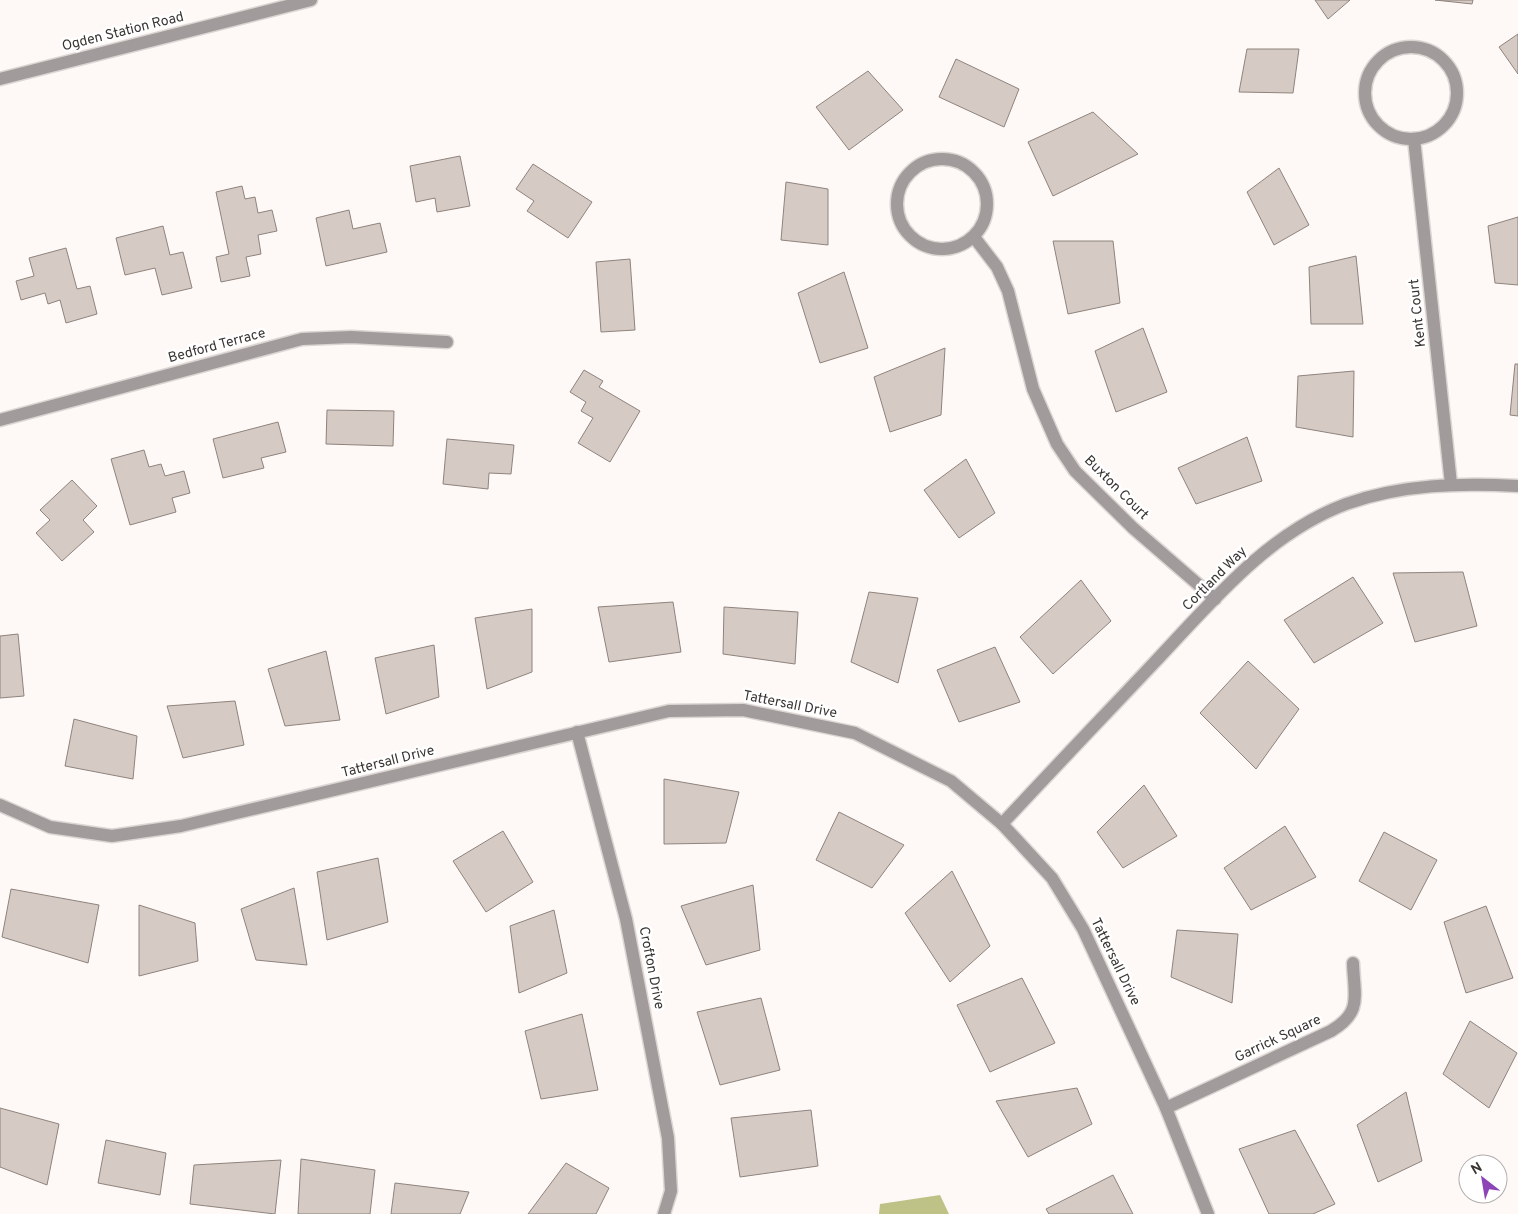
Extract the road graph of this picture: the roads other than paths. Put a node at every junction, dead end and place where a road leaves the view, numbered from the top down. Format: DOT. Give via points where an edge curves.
graph roads {
  1 [pos="311,0"];
  2 [pos="0,79"];
  3 [pos="1414,139"];
  4 [pos="974,237"];
  5 [pos="447,342"];
  6 [pos="0,420"];
  7 [pos="1451,484"];
  8 [pos="1518,486"];
  9 [pos="1215,599"];
  10 [pos="576,732"];
  11 [pos="0,805"];
  12 [pos="1002,824"];
  13 [pos="1352,963"];
  14 [pos="1166,1108"];
  15 [pos="664,1214"];
  16 [pos="1208,1214"];
  1 -- 2 [label="street, Ogden Station Road"];
  3 -- 3 [label="street" via="1430,136 1444,126 1458,98 1456,81 1449,66 1424,48 1408,46 1394,49 1370,70 1365,102 1371,117 1383,131 1398,138"];
  3 -- 7 [label="street, Kent Court"];
  4 -- 4 [label="street" via="988,212 982,181 971,169 957,161 942,158 918,165 906,176 896,206 908,235 926,248 942,250 958,247"];
  4 -- 9 [label="street, Buxton Court" via="1008,290 1033,389 1057,444 1096,494"];
  5 -- 6 [label="street, Bedford Terrace" via="351,337 302,339"];
  7 -- 8 [label="street, Cortland Way"];
  7 -- 9 [label="street, Cortland Way" via="1374,495 1314,519 1283,537"];
  9 -- 12 [label="street, Cortland Way"];
  10 -- 11 [label="street, Tattersall Drive" via="181,826 112,836 50,827"];
  10 -- 12 [label="street, Tattersall Drive" via="669,711 744,710 805,722 855,733 951,781"];
  10 -- 15 [label="street, Crofton Drive" via="626,919 668,1138 671,1192"];
  12 -- 14 [label="street, Tattersall Drive" via="1052,878 1083,929"];
  13 -- 14 [label="street, Garrick Square" via="1355,1008 1346,1022 1331,1032"];
  14 -- 16 [label="street, Tattersall Drive"];
}
